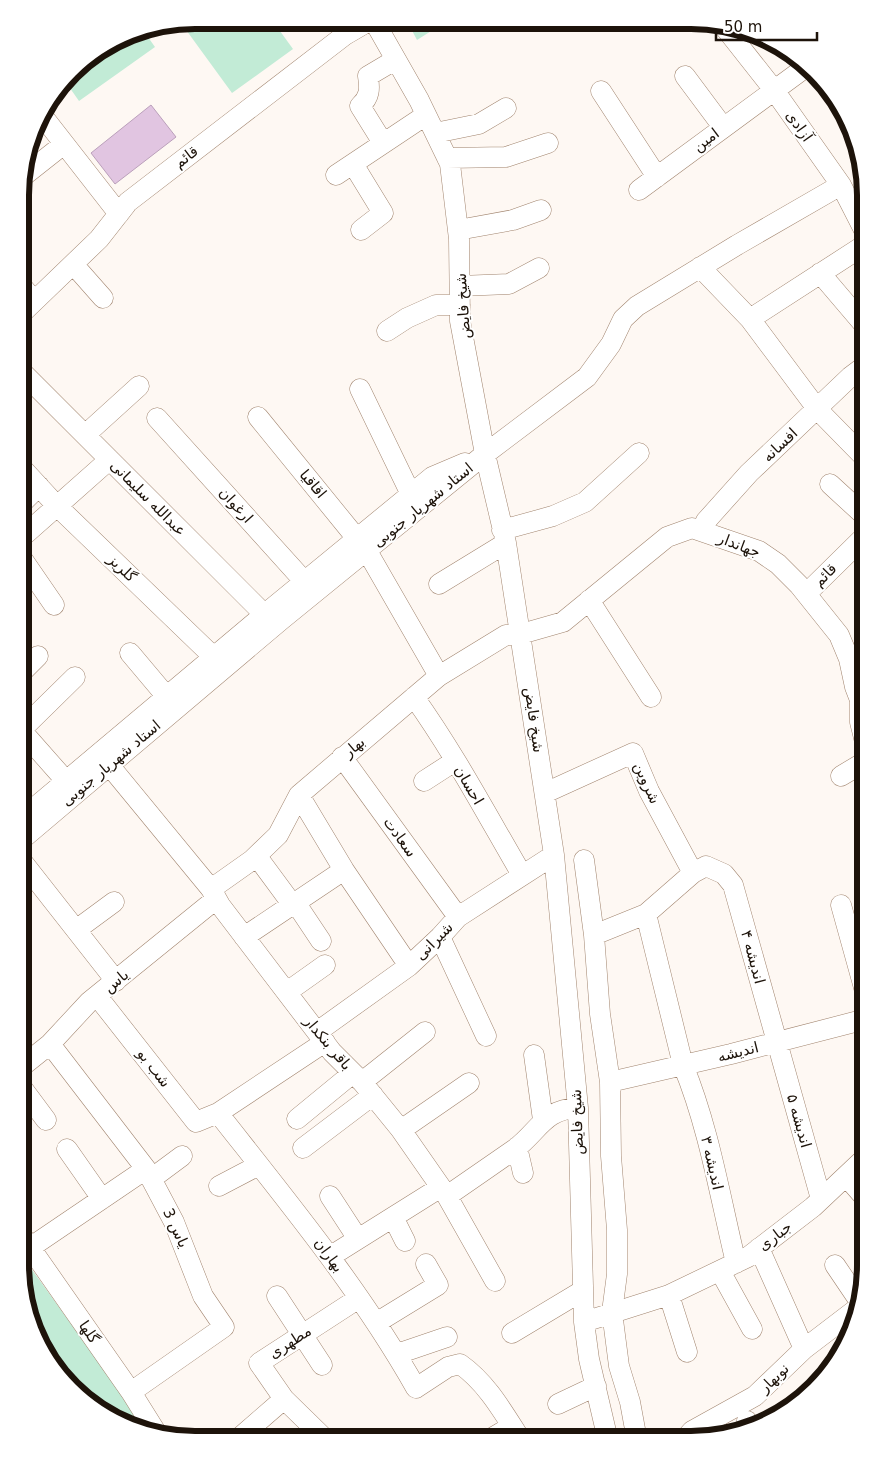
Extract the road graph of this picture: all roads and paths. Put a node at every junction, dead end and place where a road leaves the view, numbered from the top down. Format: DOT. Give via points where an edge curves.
graph roads {
  1 [pos="356,29"];
  2 [pos="379,29"];
  3 [pos="729,33"];
  4 [pos="395,60"];
  5 [pos="801,71"];
  6 [pos="685,76"];
  7 [pos="774,90"];
  8 [pos="601,91"];
  9 [pos="506,108"];
  10 [pos="426,115"];
  11 [pos="46,121"];
  12 [pos="723,127"];
  13 [pos="435,134"];
  14 [pos="383,143"];
  15 [pos="64,144"];
  16 [pos="548,144"];
  17 [pos="446,158"];
  18 [pos="353,164"];
  19 [pos="30,171"];
  20 [pos="336,175"];
  21 [pos="657,177"];
  22 [pos="842,185"];
  23 [pos="639,190"];
  24 [pos="857,202"];
  25 [pos="541,210"];
  26 [pos="119,214"];
  27 [pos="361,230"];
  28 [pos="458,230"];
  29 [pos="857,250"];
  30 [pos="73,264"];
  31 [pos="700,267"];
  32 [pos="539,268"];
  33 [pos="820,274"];
  34 [pos="460,295"];
  35 [pos="103,298"];
  36 [pos="29,307"];
  37 [pos="857,317"];
  38 [pos="750,318"];
  39 [pos="386,330"];
  40 [pos="857,372"];
  41 [pos="29,378"];
  42 [pos="139,386"];
  43 [pos="360,389"];
  44 [pos="818,410"];
  45 [pos="258,417"];
  46 [pos="157,418"];
  47 [pos="85,435"];
  48 [pos="857,450"];
  49 [pos="640,453"];
  50 [pos="485,454"];
  51 [pos="109,460"];
  52 [pos="29,476"];
  53 [pos="830,484"];
  54 [pos="39,486"];
  55 [pos="29,496"];
  56 [pos="415,502"];
  57 [pos="57,506"];
  58 [pos="857,509"];
  59 [pos="29,531"];
  60 [pos="701,531"];
  61 [pos="504,536"];
  62 [pos="363,544"];
  63 [pos="857,544"];
  64 [pos="29,569"];
  65 [pos="438,584"];
  66 [pos="310,587"];
  67 [pos="806,594"];
  68 [pos="589,600"];
  69 [pos="54,605"];
  70 [pos="270,619"];
  71 [pos="521,634"];
  72 [pos="130,653"];
  73 [pos="38,656"];
  74 [pos="220,662"];
  75 [pos="29,665"];
  76 [pos="439,676"];
  77 [pos="75,677"];
  78 [pos="857,692"];
  79 [pos="414,696"];
  80 [pos="651,698"];
  81 [pos="171,703"];
  82 [pos="29,722"];
  83 [pos="29,739"];
  84 [pos="342,757"];
  85 [pos="455,760"];
  86 [pos="109,764"];
  87 [pos="857,767"];
  88 [pos="841,776"];
  89 [pos="66,781"];
  90 [pos="424,781"];
  91 [pos="545,793"];
  92 [pos="299,795"];
  93 [pos="29,811"];
  94 [pos="29,833"];
  95 [pos="554,855"];
  96 [pos="584,860"];
  97 [pos="262,862"];
  98 [pos="344,870"];
  99 [pos="29,871"];
  100 [pos="693,872"];
  101 [pos="522,875"];
  102 [pos="214,894"];
  103 [pos="114,902"];
  104 [pos="294,903"];
  105 [pos="841,904"];
  106 [pos="646,914"];
  107 [pos="458,917"];
  108 [pos="76,930"];
  109 [pos="594,935"];
  110 [pos="244,937"];
  111 [pos="440,938"];
  112 [pos="321,941"];
  113 [pos="857,962"];
  114 [pos="325,965"];
  115 [pos="409,966"];
  116 [pos="116,981"];
  117 [pos="287,992"];
  118 [pos="97,996"];
  119 [pos="857,1021"];
  120 [pos="425,1032"];
  121 [pos="486,1036"];
  122 [pos="321,1037"];
  123 [pos="776,1042"];
  124 [pos="50,1044"];
  125 [pos="534,1055"];
  126 [pos="29,1058"];
  127 [pos="683,1065"];
  128 [pos="610,1082"];
  129 [pos="363,1083"];
  130 [pos="469,1083"];
  131 [pos="29,1097"];
  132 [pos="578,1108"];
  133 [pos="218,1113"];
  134 [pos="297,1119"];
  135 [pos="46,1120"];
  136 [pos="543,1120"];
  137 [pos="401,1130"];
  138 [pos="303,1148"];
  139 [pos="505,1148"];
  140 [pos="67,1149"];
  141 [pos="182,1156"];
  142 [pos="259,1165"];
  143 [pos="857,1165"];
  144 [pos="523,1172"];
  145 [pos="148,1174"];
  146 [pos="846,1176"];
  147 [pos="219,1186"];
  148 [pos="857,1189"];
  149 [pos="444,1192"];
  150 [pos="330,1196"];
  151 [pos="102,1199"];
  152 [pos="821,1199"];
  153 [pos="393,1217"];
  154 [pos="29,1238"];
  155 [pos="358,1239"];
  156 [pos="405,1242"];
  157 [pos="29,1246"];
  158 [pos="759,1248"];
  159 [pos="331,1256"];
  160 [pos="426,1264"];
  161 [pos="835,1265"];
  162 [pos="728,1267"];
  163 [pos="495,1281"];
  164 [pos="582,1291"];
  165 [pos="855,1294"];
  166 [pos="669,1295"];
  167 [pos="277,1296"];
  168 [pos="359,1298"];
  169 [pos="612,1312"];
  170 [pos="848,1320"];
  171 [pos="584,1322"];
  172 [pos="376,1323"];
  173 [pos="752,1329"];
  174 [pos="512,1333"];
  175 [pos="302,1334"];
  176 [pos="447,1337"];
  177 [pos="804,1349"];
  178 [pos="687,1352"];
  179 [pos="397,1354"];
  180 [pos="322,1365"];
  181 [pos="596,1386"];
  182 [pos="131,1392"];
  183 [pos="284,1399"];
  184 [pos="558,1404"];
  185 [pos="152,1426"];
  186 [pos="247,1431"];
  187 [pos="317,1431"];
  188 [pos="515,1431"];
  189 [pos="606,1431"];
  190 [pos="635,1431"];
  191 [pos="692,1431"];
  1 -- 26 [label="street, قائم" via="170,168 128,202"];
  2 -- 4 [label="street, شیخ فایض"];
  3 -- 7 [label="street, آزادی"];
  4 -- 10 [label="street, شیخ فایض"];
  4 -- 14 [label="street" via="368,76 370,88 367,99 360,106"];
  5 -- 7 [label="street, امین"];
  6 -- 12 [label="street"];
  7 -- 12 [label="street, امین"];
  7 -- 22 [label="street, آزادی"];
  8 -- 21 [label="street"];
  9 -- 13 [label="street" via="479,124"];
  10 -- 13 [label="street, شیخ فایض"];
  10 -- 14 [label="street"];
  11 -- 15 [label="street"];
  12 -- 21 [label="street, امین"];
  13 -- 17 [label="street, شیخ فایض"];
  14 -- 18 [label="street"];
  15 -- 19 [label="street"];
  15 -- 26 [label="street"];
  16 -- 17 [label="street" via="506,157"];
  17 -- 28 [label="street, شیخ فایض" via="450,164"];
  18 -- 20 [label="street"];
  18 -- 27 [label="street" via="383,213"];
  21 -- 23 [label="street, امین"];
  22 -- 24 [label="street, آزادی"];
  22 -- 31 [label="street, استاد شهریار جنوبی"];
  25 -- 28 [label="street" via="513,220"];
  26 -- 30 [label="street, قائم" via="99,240"];
  28 -- 34 [label="street, شیخ فایض"];
  29 -- 33 [label="street"];
  30 -- 35 [label="street"];
  30 -- 36 [label="street, قائم"];
  31 -- 38 [label="street"];
  31 -- 50 [label="street, استاد شهریار جنوبی" via="637,306 623,319 611,344 587,377"];
  32 -- 34 [label="street" via="509,284"];
  33 -- 37 [label="street"];
  33 -- 38 [label="street"];
  34 -- 39 [label="street"];
  34 -- 50 [label="street, شیخ فایض" via="460,321"];
  38 -- 44 [label="street"];
  40 -- 44 [label="street, افسانه"];
  41 -- 47 [label="street, عبدالله سلیمانی"];
  42 -- 47 [label="street"];
  43 -- 56 [label="street"];
  44 -- 48 [label="street"];
  44 -- 60 [label="street, افسانه" via="749,473 706,521"];
  45 -- 62 [label="street, اقاقیا"];
  46 -- 66 [label="street, ارغوان"];
  47 -- 51 [label="street, عبدالله سلیمانی"];
  49 -- 61 [label="street" via="585,502"];
  50 -- 56 [label="street, استاد شهریار جنوبی"];
  50 -- 61 [label="street, شیخ فایض"];
  51 -- 57 [label="street"];
  51 -- 70 [label="street, عبدالله سلیمانی"];
  52 -- 54 [label="street, گلریز"];
  53 -- 58 [label="street"];
  54 -- 55 [label="street"];
  54 -- 57 [label="street, گلریز"];
  56 -- 62 [label="street, استاد شهریار جنوبی"];
  57 -- 59 [label="street"];
  57 -- 74 [label="street, گلریز"];
  60 -- 67 [label="street, جهاندار" via="759,551 778,564"];
  60 -- 68 [label="street, جهاندار" via="692,528 667,537"];
  61 -- 65 [label="street"];
  61 -- 71 [label="street, شیخ فایض"];
  62 -- 66 [label="street, استاد شهریار جنوبی"];
  62 -- 76 [label="street, اقاقیا"];
  63 -- 67 [label="street, قائم"];
  64 -- 69 [label="street"];
  66 -- 70 [label="street, استاد شهریار جنوبی"];
  67 -- 78 [label="street, جهاندار" via="839,635"];
  68 -- 71 [label="street, جهاندار" via="563,622"];
  68 -- 80 [label="street"];
  70 -- 74 [label="street, استاد شهریار جنوبی"];
  71 -- 76 [label="street, بهار" via="506,635"];
  71 -- 91 [label="street, شیخ فایض"];
  72 -- 81 [label="street"];
  73 -- 75 [label="street"];
  74 -- 81 [label="street, استاد شهریار جنوبی"];
  76 -- 79 [label="street, بهار"];
  77 -- 82 [label="street"];
  79 -- 84 [label="street, بهار"];
  79 -- 85 [label="street, احسان"];
  81 -- 86 [label="street, استاد شهریار جنوبی"];
  81 -- 89 [label="street, استاد شهریار جنوبی"];
  83 -- 89 [label="street"];
  84 -- 92 [label="street, بهار"];
  84 -- 107 [label="street, سعادت"];
  85 -- 90 [label="street"];
  85 -- 101 [label="street, احسان"];
  86 -- 94 [label="street, استاد شهریار جنوبی"];
  86 -- 102 [label="street, باقر بنکدار"];
  87 -- 88 [label="street"];
  89 -- 93 [label="street, استاد شهریار جنوبی"];
  91 -- 95 [label="street, شیخ فایض"];
  91 -- 100 [label="street, شروین" via="633,753 649,791"];
  92 -- 98 [label="street"];
  92 -- 102 [label="street, بهار" via="278,835"];
  95 -- 101 [label="street, شیرانی"];
  95 -- 132 [label="street, شیخ فایض"];
  96 -- 109 [label="street"];
  97 -- 104 [label="street"];
  98 -- 104 [label="street"];
  98 -- 115 [label="street"];
  99 -- 108 [label="street"];
  100 -- 106 [label="street"];
  100 -- 123 [label="street, اندیشه ۴" via="706,866 724,874 732,885"];
  101 -- 107 [label="street, شیرانی"];
  102 -- 110 [label="street, باقر بنکدار"];
  102 -- 116 [label="street, یاس"];
  103 -- 108 [label="street"];
  104 -- 110 [label="street"];
  104 -- 112 [label="street"];
  105 -- 113 [label="street"];
  106 -- 109 [label="street"];
  106 -- 127 [label="street, اندیشه ۳"];
  107 -- 111 [label="street, شیرانی"];
  108 -- 116 [label="street"];
  109 -- 128 [label="street" via="600,1014"];
  110 -- 117 [label="street, باقر بنکدار"];
  111 -- 115 [label="street, شیرانی"];
  111 -- 121 [label="street"];
  114 -- 117 [label="street"];
  115 -- 122 [label="street, شیرانی"];
  116 -- 118 [label="street, یاس"];
  117 -- 122 [label="street, باقر بنکدار"];
  118 -- 124 [label="street, یاس"];
  118 -- 133 [label="street, شب بو" via="196,1122"];
  119 -- 123 [label="street, اندیشه"];
  120 -- 129 [label="street"];
  122 -- 129 [label="street, باقر بنکدار"];
  122 -- 133 [label="street"];
  123 -- 127 [label="street, اندیشه"];
  123 -- 152 [label="street, اندیشه ۵"];
  124 -- 126 [label="street, یاس"];
  124 -- 145 [label="street, یاس 3"];
  125 -- 136 [label="street"];
  127 -- 128 [label="street, اندیشه"];
  127 -- 162 [label="street, اندیشه ۳" via="705,1132"];
  128 -- 169 [label="street" via="617,1230 617,1274"];
  129 -- 134 [label="street"];
  129 -- 137 [label="street, باقر بنکدار"];
  129 -- 138 [label="street"];
  130 -- 137 [label="street"];
  131 -- 135 [label="street"];
  132 -- 136 [label="street" via="563,1108"];
  132 -- 164 [label="street, شیخ فایض"];
  133 -- 142 [label="street, بهاران"];
  136 -- 139 [label="street"];
  137 -- 149 [label="street, باقر بنکدار"];
  139 -- 144 [label="street"];
  139 -- 149 [label="street"];
  140 -- 151 [label="street"];
  141 -- 145 [label="street"];
  142 -- 147 [label="street"];
  142 -- 159 [label="street, بهاران"];
  143 -- 146 [label="street, جباری"];
  145 -- 151 [label="street"];
  145 -- 182 [label="street, یاس 3" via="174,1222 203,1296 224,1327"];
  146 -- 148 [label="street"];
  146 -- 152 [label="street, جباری"];
  149 -- 153 [label="street"];
  149 -- 163 [label="street, باقر بنکدار"];
  150 -- 155 [label="street"];
  151 -- 154 [label="street"];
  152 -- 158 [label="street, جباری"];
  153 -- 155 [label="street"];
  153 -- 156 [label="street"];
  155 -- 159 [label="street"];
  157 -- 182 [label="street, گلها"];
  158 -- 162 [label="street, جباری"];
  158 -- 177 [label="street"];
  159 -- 168 [label="street, بهاران"];
  160 -- 172 [label="street" via="438,1285"];
  161 -- 165 [label="street"];
  162 -- 166 [label="street, جباری"];
  162 -- 173 [label="street, اندیشه ۳"];
  164 -- 171 [label="street, شیخ فایض"];
  164 -- 174 [label="street"];
  166 -- 169 [label="street, جباری"];
  166 -- 178 [label="street"];
  167 -- 175 [label="street"];
  168 -- 172 [label="street, بهاران"];
  168 -- 175 [label="street, مطهری"];
  169 -- 171 [label="street, جباری"];
  169 -- 190 [label="street" via="619,1366"];
  170 -- 177 [label="street, نوبهار"];
  171 -- 181 [label="street, شیخ فایض"];
  172 -- 179 [label="street, بهاران"];
  175 -- 180 [label="street"];
  175 -- 183 [label="street, مطهری" via="259,1363"];
  176 -- 179 [label="street"];
  177 -- 191 [label="street, نوبهار" via="755,1396"];
  179 -- 188 [label="street, بهاران" via="416,1388 448,1367 460,1364 474,1373"];
  181 -- 184 [label="street"];
  181 -- 189 [label="street, شیخ فایض"];
  182 -- 185 [label="street, گلها"];
  183 -- 186 [label="street"];
  183 -- 187 [label="street"];
}
